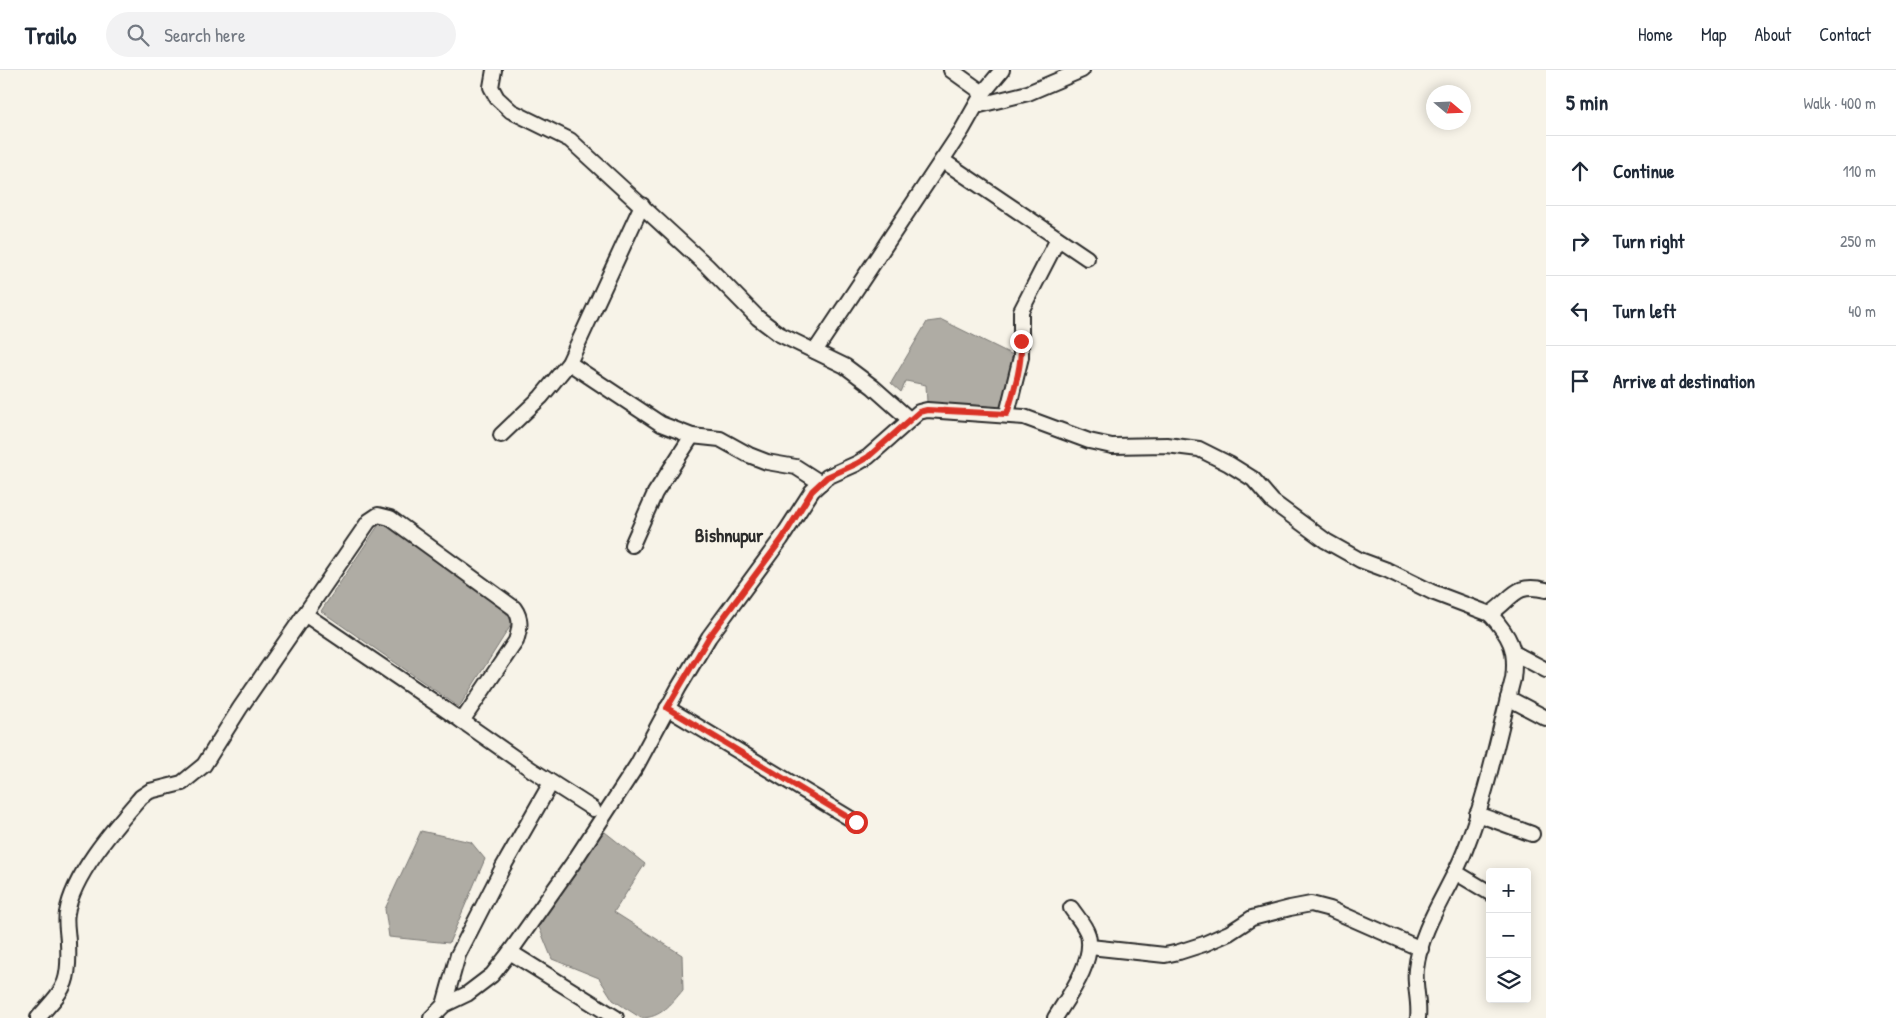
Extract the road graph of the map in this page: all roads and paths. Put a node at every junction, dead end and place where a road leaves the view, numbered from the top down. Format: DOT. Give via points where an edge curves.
graph roads {
  1 [pos="494,70"];
  2 [pos="951,70"];
  3 [pos="1002,70"];
  4 [pos="1082,70"];
  5 [pos="983,93"];
  6 [pos="976,106"];
  7 [pos="942,160"];
  8 [pos="642,206"];
  9 [pos="1058,239"];
  10 [pos="1087,258"];
  11 [pos="816,351"];
  12 [pos="569,363"];
  13 [pos="1007,414"];
  14 [pos="910,419"];
  15 [pos="501,435"];
  16 [pos="692,436"];
  17 [pos="821,483"];
  18 [pos="632,545"];
  19 [pos="1546,590"];
  20 [pos="1490,614"];
  21 [pos="306,615"];
  22 [pos="1514,653"];
  23 [pos="1546,670"];
  24 [pos="1508,698"];
  25 [pos="667,708"];
  26 [pos="1546,718"];
  27 [pos="462,721"];
  28 [pos="551,783"];
  29 [pos="592,809"];
  30 [pos="1477,814"];
  31 [pos="856,822"];
  32 [pos="1532,834"];
  33 [pos="1455,872"];
  34 [pos="1486,891"];
  35 [pos="1072,908"];
  36 [pos="1090,947"];
  37 [pos="1421,948"];
  38 [pos="510,952"];
  39 [pos="444,1005"];
  40 [pos="38,1018"];
  41 [pos="432,1018"];
  42 [pos="616,1018"];
  43 [pos="1055,1018"];
  44 [pos="1418,1018"];
  1 -- 8 [label="street" via="491,87 502,102 512,111 570,140"];
  2 -- 5 [label="street"];
  3 -- 5 [label="street"];
  4 -- 6 [label="street" via="1028,94"];
  5 -- 6 [label="street"];
  6 -- 7 [label="street"];
  7 -- 9 [label="street"];
  7 -- 11 [label="street"];
  8 -- 11 [label="street" via="758,318 780,334"];
  8 -- 12 [label="street"];
  9 -- 10 [label="street"];
  9 -- 13 [label="street" via="1021,311 1021,357"];
  11 -- 14 [label="street" via="845,366"];
  12 -- 15 [label="street"];
  12 -- 16 [label="street" via="661,424"];
  13 -- 14 [label="street" via="927,410"];
  13 -- 20 [label="street" via="1037,420 1089,441 1112,446 1167,445 1199,450 1253,479 1273,502 1326,541 1360,560"];
  14 -- 17 [label="street" via="868,457"];
  16 -- 17 [label="street" via="720,439 767,462 796,467"];
  16 -- 18 [label="street" via="655,493"];
  17 -- 25 [label="street" via="812,491 782,539 709,637"];
  19 -- 20 [label="street" via="1523,588"];
  20 -- 22 [label="street" via="1503,628"];
  21 -- 27 [label="street"];
  21 -- 27 [label="street" via="369,521 378,515 390,518 514,608 520,616 516,641"];
  21 -- 40 [label="street" via="204,765 182,783 150,791 141,797 95,855 77,884 67,913 70,969 64,988"];
  22 -- 23 [label="street"];
  22 -- 24 [label="street"];
  24 -- 26 [label="street"];
  24 -- 30 [label="street"];
  25 -- 31 [label="street"];
  25 -- 38 [label="street" via="637,765"];
  27 -- 28 [label="street"];
  28 -- 29 [label="street"];
  28 -- 39 [label="street" via="458,955"];
  30 -- 32 [label="street"];
  30 -- 33 [label="street"];
  33 -- 34 [label="street"];
  33 -- 37 [label="street" via="1432,916"];
  35 -- 36 [label="street" via="1088,934"];
  36 -- 37 [label="street" via="1164,955 1204,944 1252,918 1311,904 1330,908"];
  36 -- 43 [label="street" via="1083,969"];
  37 -- 44 [label="street" via="1416,968"];
  38 -- 39 [label="street" via="479,986"];
  38 -- 42 [label="street"];
  39 -- 41 [label="street"];
}
